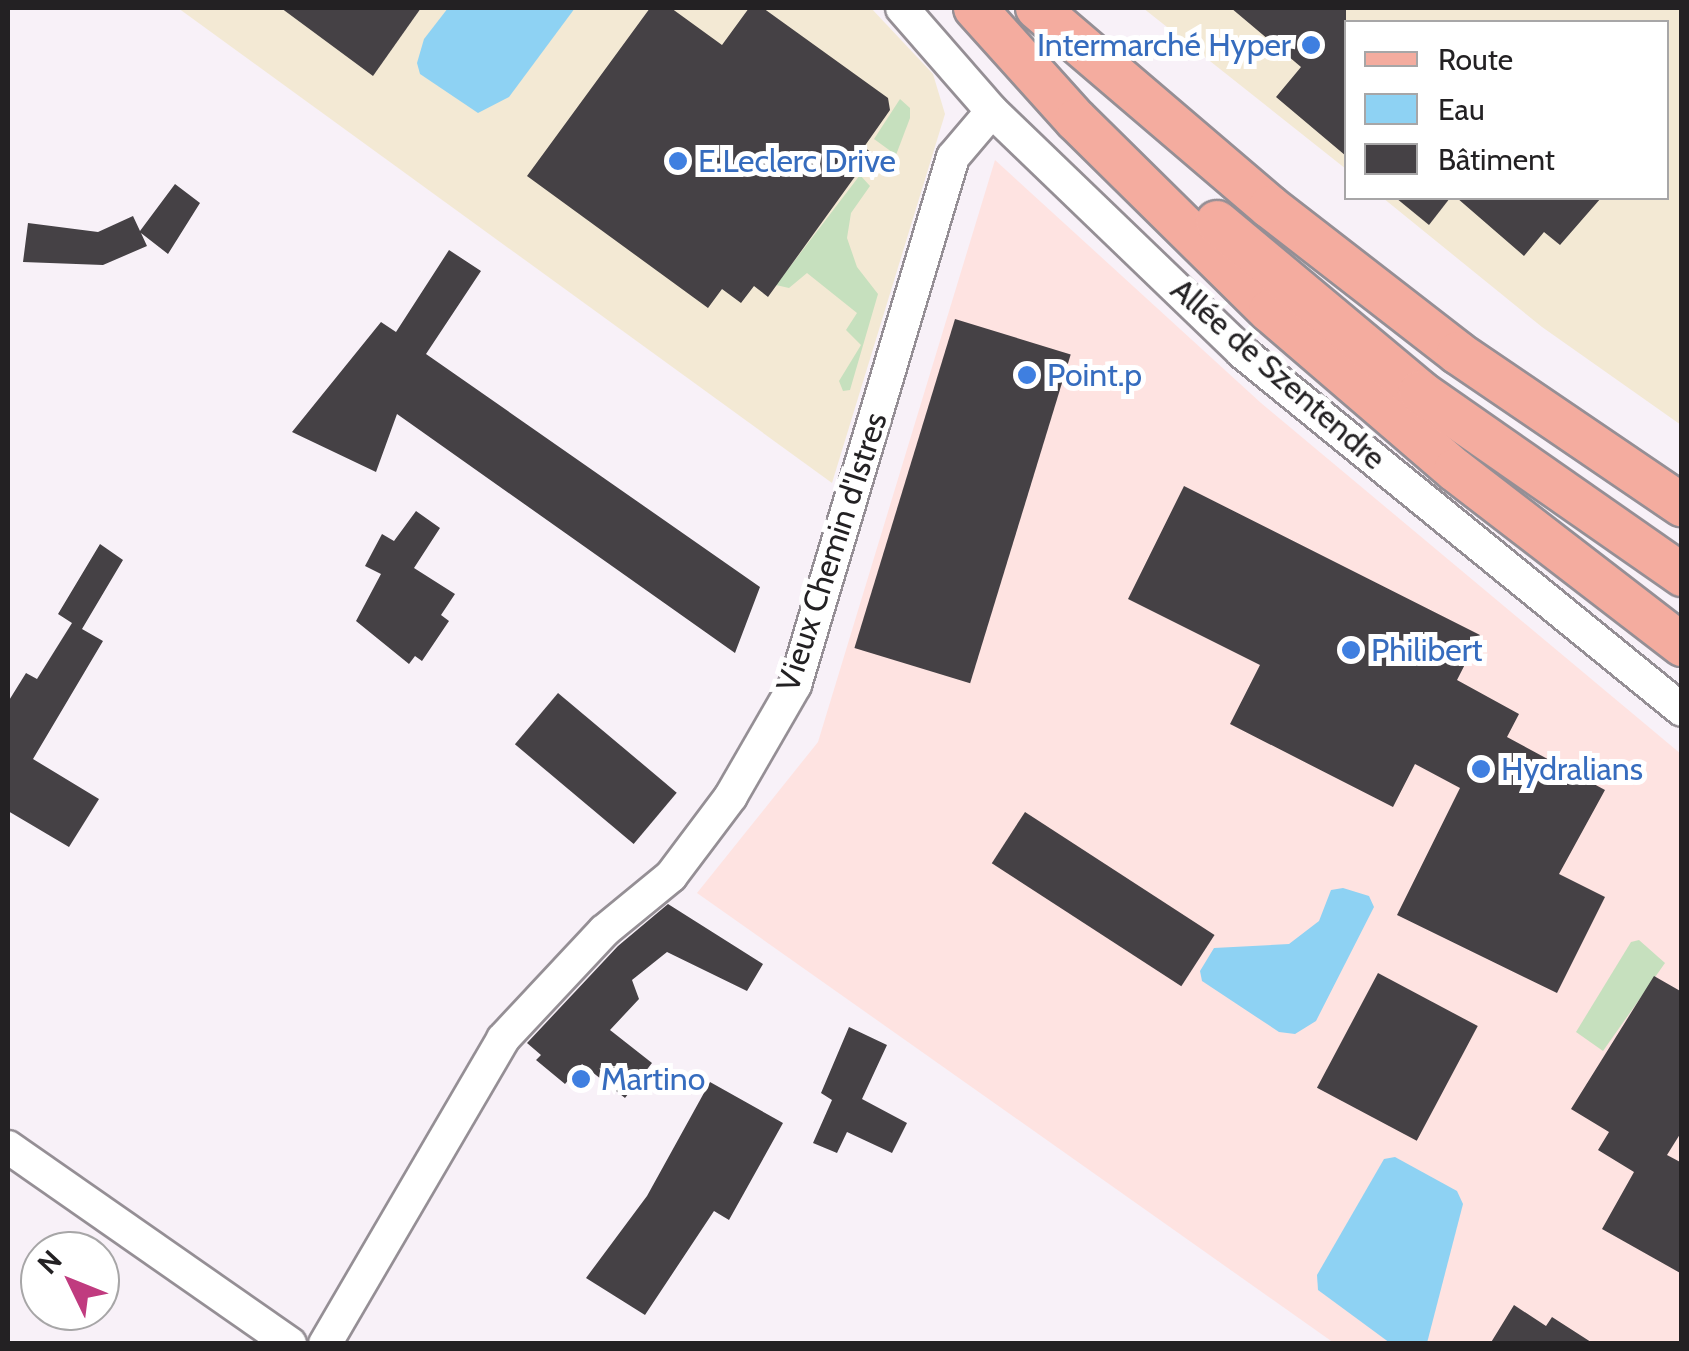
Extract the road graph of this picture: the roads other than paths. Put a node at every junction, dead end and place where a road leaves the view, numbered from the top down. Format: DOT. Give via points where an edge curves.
graph roads {
  1 [pos="902,8"];
  2 [pos="975,8"];
  3 [pos="988,8"];
  4 [pos="1037,8"];
  5 [pos="992,111"];
  6 [pos="1682,505"];
  7 [pos="1682,575"];
  8 [pos="1682,645"];
  9 [pos="1682,710"];
  10 [pos="8,1146"];
  11 [pos="290,1344"];
  12 [pos="325,1344"];
  1 -- 5 [label="street, Allée de Szentendre"];
  2 -- 8 [label="main road" via="1076,120 1270,311 1455,470"];
  3 -- 7 [label="main road" via="1323,315 1510,458"];
  4 -- 6 [label="main road" via="1270,207 1411,316"];
  5 -- 9 [label="street, Allée de Szentendre" via="1242,352"];
  5 -- 12 [label="street, Vieux Chemin d'Istres" via="953,157 795,685 731,796 671,876 604,931 503,1039"];
  10 -- 11 [label="street"];
}
